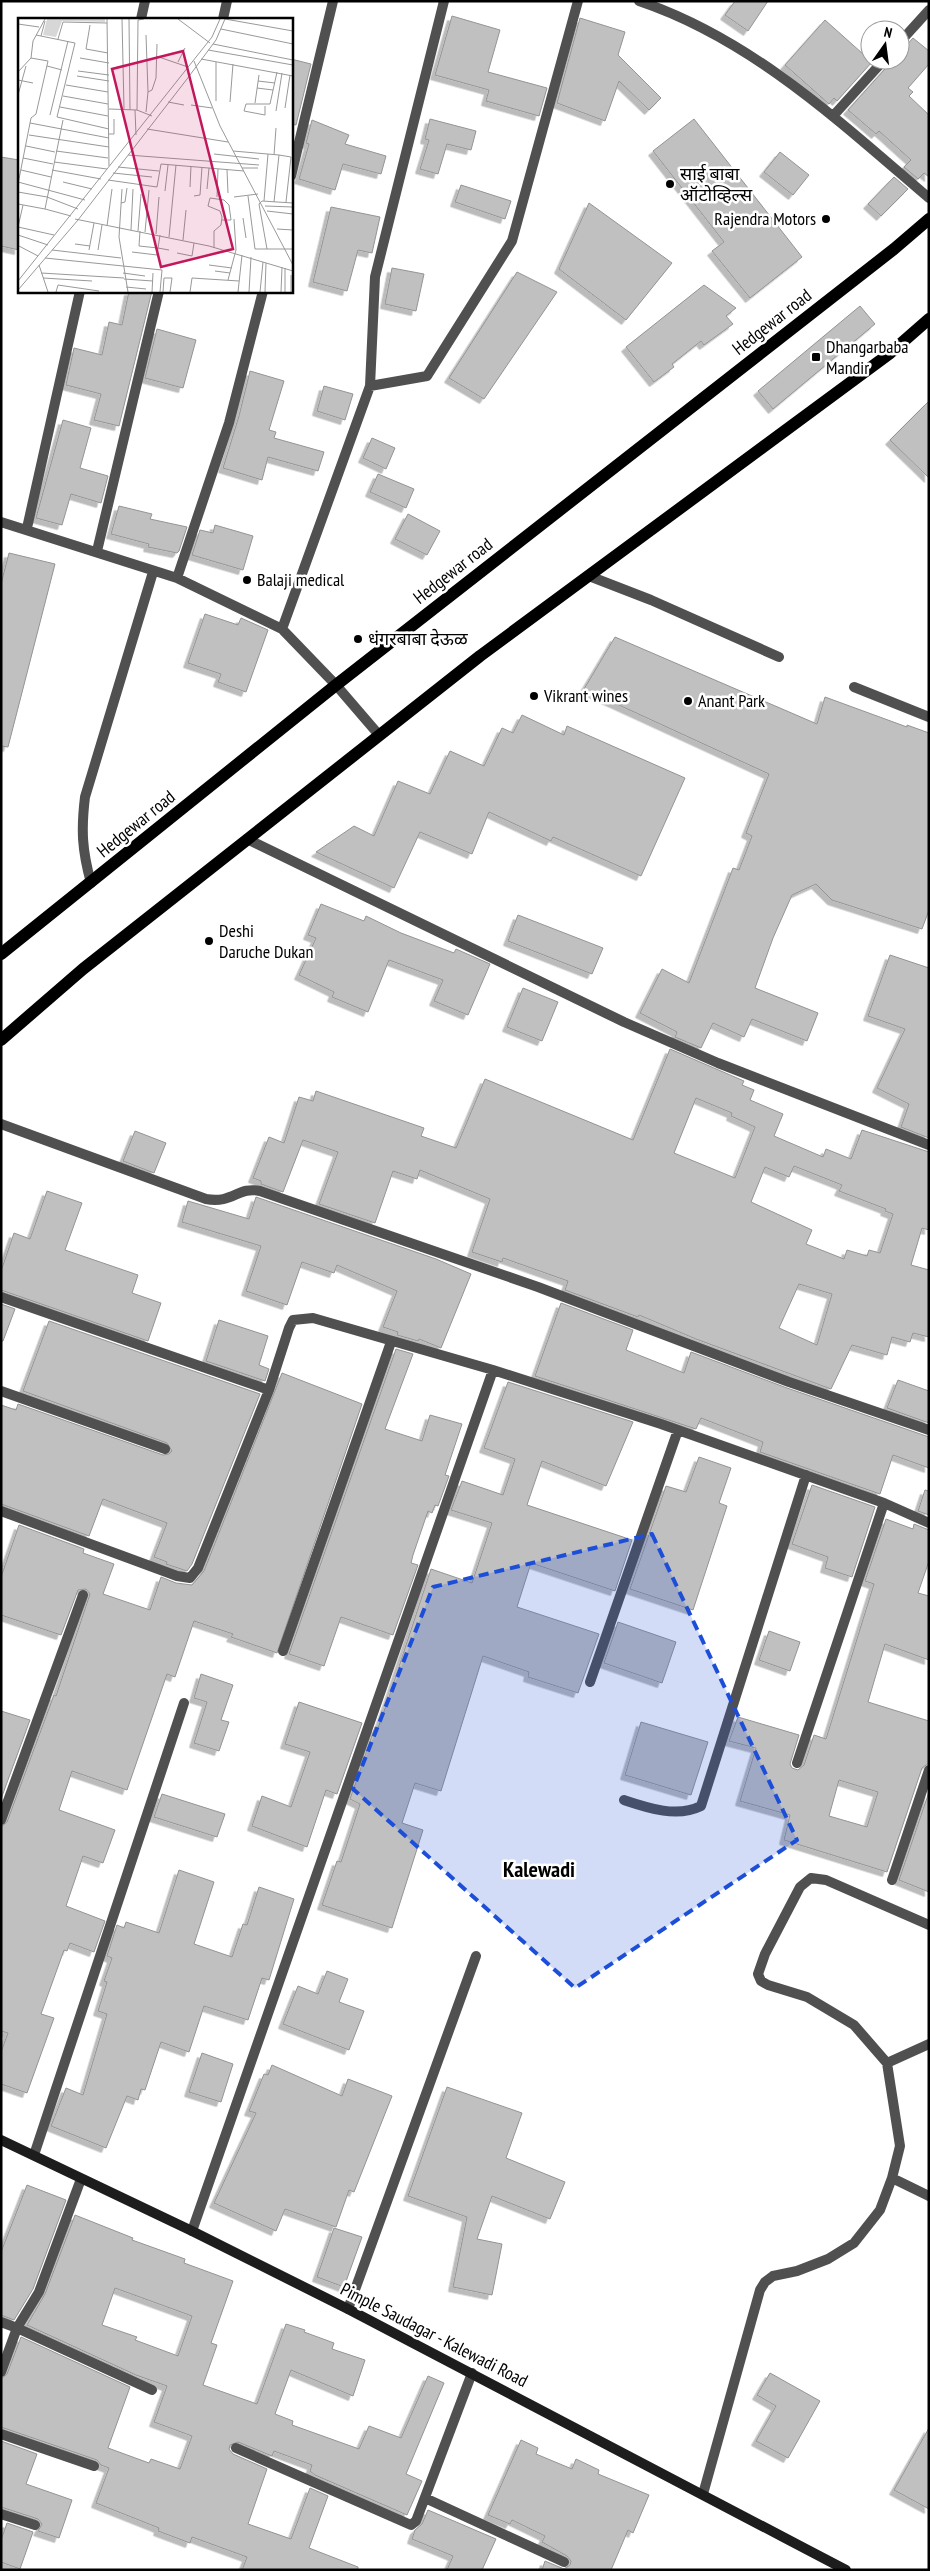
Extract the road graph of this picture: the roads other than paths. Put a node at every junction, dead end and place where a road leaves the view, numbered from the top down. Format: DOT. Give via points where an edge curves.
graph roads {
  1 [pos="145,1"];
  2 [pos="227,1"];
  3 [pos="333,1"];
  4 [pos="444,1"];
  5 [pos="578,1"];
  6 [pos="639,1"];
  7 [pos="929,10"];
  8 [pos="142,18"];
  9 [pos="223,18"];
  10 [pos="910,31"];
  11 [pos="875,70"];
  12 [pos="833,116"];
  13 [pos="292,172"];
  14 [pos="929,198"];
  15 [pos="929,219"];
  16 [pos="80,292"];
  17 [pos="159,292"];
  18 [pos="263,292"];
  19 [pos="929,319"];
  20 [pos="370,386"];
  21 [pos="1,522"];
  22 [pos="27,528"];
  23 [pos="97,551"];
  24 [pos="153,572"];
  25 [pos="589,576"];
  26 [pos="178,578"];
  27 [pos="282,630"];
  28 [pos="779,657"];
  29 [pos="336,685"];
  30 [pos="854,687"];
  31 [pos="929,717"];
  32 [pos="379,735"];
  33 [pos="247,839"];
  34 [pos="91,883"];
  35 [pos="1,954"];
  36 [pos="1,1040"];
  37 [pos="1,1124"];
  38 [pos="929,1145"];
  39 [pos="1,1297"];
  40 [pos="391,1342"];
  41 [pos="493,1370"];
  42 [pos="269,1390"];
  43 [pos="1,1391"];
  44 [pos="678,1430"];
  45 [pos="929,1430"];
  46 [pos="165,1449"];
  47 [pos="806,1475"];
  48 [pos="884,1503"];
  49 [pos="1,1512"];
  50 [pos="929,1523"];
  51 [pos="83,1595"];
  52 [pos="284,1651"];
  53 [pos="590,1682"];
  54 [pos="184,1703"];
  55 [pos="797,1763"];
  56 [pos="929,1770"];
  57 [pos="624,1800"];
  58 [pos="1,1820"];
  59 [pos="892,1880"];
  60 [pos="929,1925"];
  61 [pos="476,1956"];
  62 [pos="929,2044"];
  63 [pos="887,2063"];
  64 [pos="1,2140"];
  65 [pos="34,2155"];
  66 [pos="892,2178"];
  67 [pos="80,2179"];
  68 [pos="929,2196"];
  69 [pos="192,2230"];
  70 [pos="348,2309"];
  71 [pos="1,2322"];
  72 [pos="17,2328"];
  73 [pos="1,2372"];
  74 [pos="472,2373"];
  75 [pos="152,2390"];
  76 [pos="1,2434"];
  77 [pos="236,2448"];
  78 [pos="94,2466"];
  79 [pos="703,2494"];
  80 [pos="424,2498"];
  81 [pos="1,2514"];
  82 [pos="35,2526"];
  83 [pos="564,2562"];
  84 [pos="846,2570"];
  1 -- 8 [label="street"];
  2 -- 9 [label="street"];
  3 -- 13 [label="street"];
  4 -- 20 [label="street" via="375,277"];
  5 -- 20 [label="street" via="512,241 427,376"];
  6 -- 12 [label="street" via="705,28 736,46"];
  7 -- 10 [label="street"];
  11 -- 12 [label="street"];
  12 -- 14 [label="street"];
  15 -- 29 [label="main road, Hedgewar road"];
  16 -- 22 [label="street"];
  17 -- 23 [label="street"];
  18 -- 26 [label="street" via="229,423"];
  19 -- 25 [label="main road" via="889,354"];
  20 -- 27 [label="street"];
  21 -- 22 [label="street"];
  22 -- 23 [label="street"];
  23 -- 24 [label="street"];
  24 -- 26 [label="street"];
  24 -- 34 [label="street" via="85,797 82,850"];
  25 -- 28 [label="street"];
  25 -- 32 [label="main road"];
  26 -- 27 [label="street"];
  27 -- 29 [label="street"];
  29 -- 32 [label="street"];
  29 -- 34 [label="main road, Hedgewar road"];
  30 -- 31 [label="street"];
  32 -- 33 [label="main road"];
  33 -- 36 [label="main road" via="83,968"];
  33 -- 38 [label="street" via="624,1022 718,1063"];
  34 -- 35 [label="main road, Hedgewar road"];
  37 -- 45 [label="street" via="206,1199 227,1200 243,1191 260,1191"];
  39 -- 42 [label="street"];
  40 -- 41 [label="street"];
  40 -- 42 [label="street" via="312,1318 293,1320"];
  40 -- 52 [label="street"];
  41 -- 44 [label="street"];
  41 -- 69 [label="street"];
  42 -- 49 [label="street" via="198,1568 190,1578"];
  43 -- 46 [label="street"];
  44 -- 47 [label="street"];
  44 -- 53 [label="street"];
  47 -- 48 [label="street"];
  47 -- 57 [label="street" via="701,1806 690,1812 653,1810"];
  48 -- 50 [label="street"];
  48 -- 55 [label="street"];
  51 -- 58 [label="street"];
  54 -- 65 [label="street"];
  56 -- 59 [label="street"];
  60 -- 63 [label="street" via="826,1880 810,1878 800,1887 760,1966 758,1974 761,1981 807,1998 854,2024"];
  61 -- 70 [label="street"];
  62 -- 63 [label="street"];
  63 -- 66 [label="street" via="900,2146"];
  64 -- 65 [label="main road, Pimple Saudagar - Kalewadi Road"];
  65 -- 67 [label="main road, Pimple Saudagar - Kalewadi Road"];
  66 -- 68 [label="street"];
  66 -- 79 [label="street" via="880,2210 854,2243 828,2259 773,2276 760,2290"];
  67 -- 69 [label="main road, Pimple Saudagar - Kalewadi Road"];
  67 -- 72 [label="street" via="39,2292"];
  69 -- 70 [label="main road, Pimple Saudagar - Kalewadi Road"];
  70 -- 74 [label="main road, Pimple Saudagar - Kalewadi Road"];
  71 -- 72 [label="street"];
  72 -- 73 [label="street"];
  72 -- 75 [label="street"];
  74 -- 79 [label="main road, Pimple Saudagar - Kalewadi Road"];
  74 -- 80 [label="street"];
  76 -- 78 [label="street"];
  77 -- 80 [label="street" via="411,2526"];
  79 -- 84 [label="main road, Pimple Saudagar - Kalewadi Road"];
  80 -- 83 [label="street"];
  81 -- 82 [label="street"];
}
